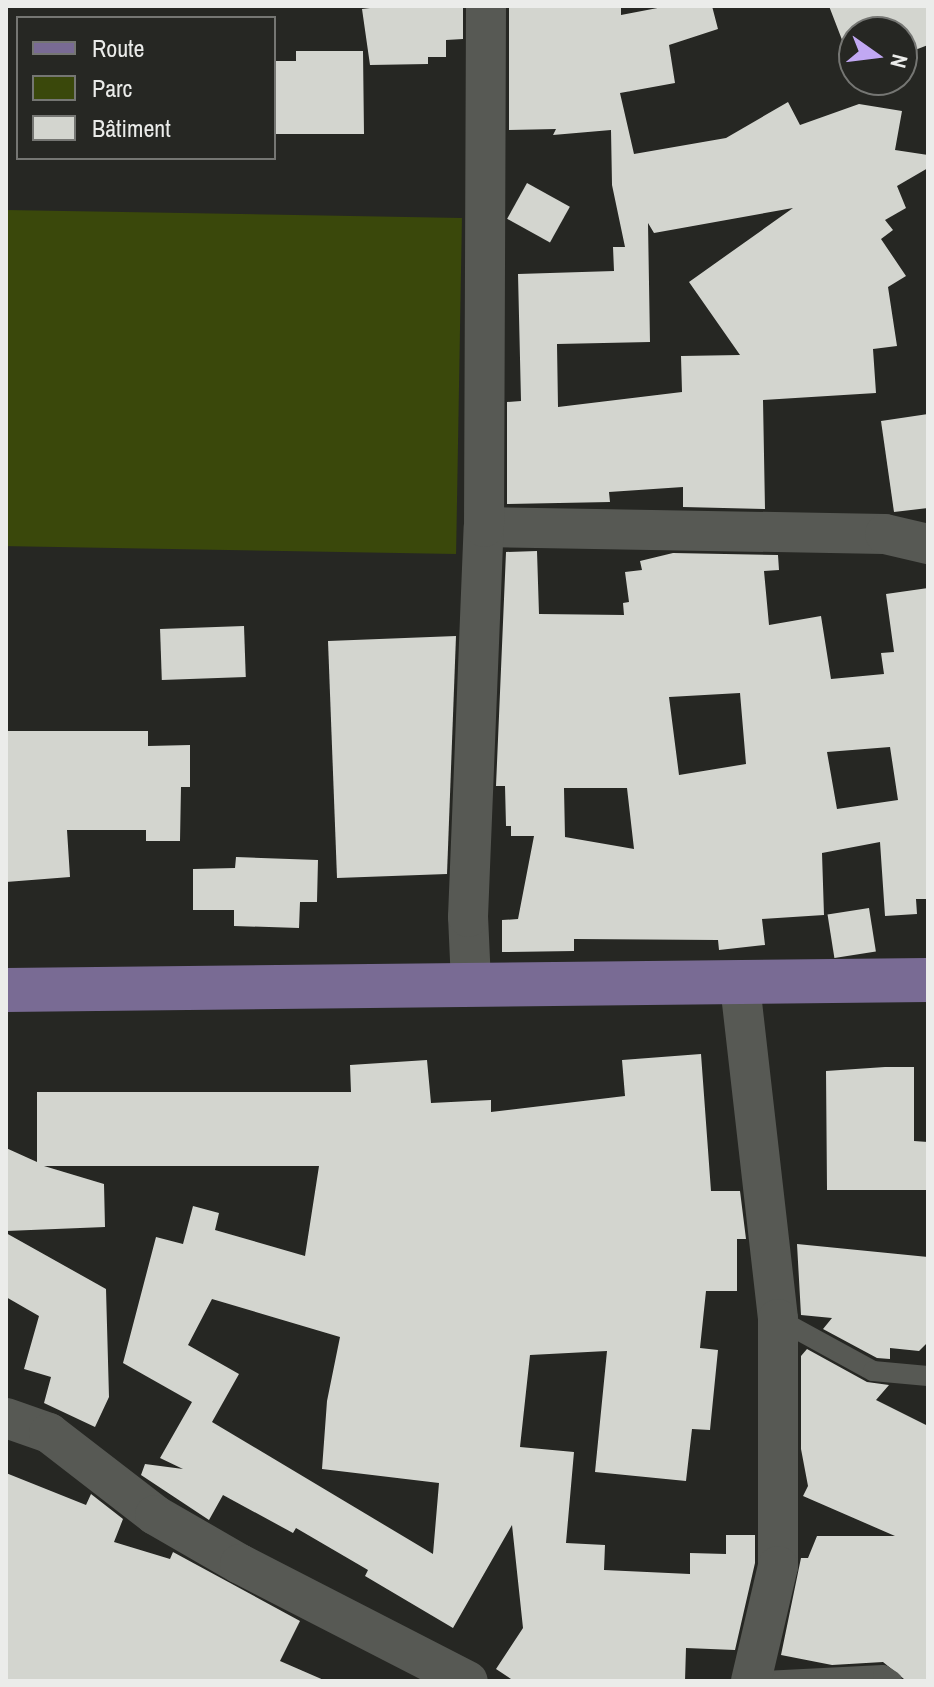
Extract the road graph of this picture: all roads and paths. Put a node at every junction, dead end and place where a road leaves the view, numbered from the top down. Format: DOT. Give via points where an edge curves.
graph roads {
  1 [pos="486,6"];
  2 [pos="484,527"];
  3 [pos="928,544"];
  4 [pos="928,980"];
  5 [pos="471,982"];
  6 [pos="740,985"];
  7 [pos="6,990"];
  8 [pos="778,1319"];
  9 [pos="928,1376"];
  10 [pos="6,1418"];
  11 [pos="468,1681"];
  12 [pos="751,1681"];
  13 [pos="764,1681"];
  14 [pos="892,1681"];
  1 -- 2 [label="street"];
  2 -- 3 [label="street" via="885,534"];
  2 -- 5 [label="street" via="468,917"];
  4 -- 6 [label="main road"];
  5 -- 6 [label="main road"];
  5 -- 7 [label="main road"];
  6 -- 8 [label="street"];
  8 -- 9 [label="lane" via="873,1371"];
  8 -- 12 [label="street" via="778,1566"];
  10 -- 11 [label="street" via="49,1433 155,1515 240,1564"];
  13 -- 14 [label="lane" via="883,1675"];
}
